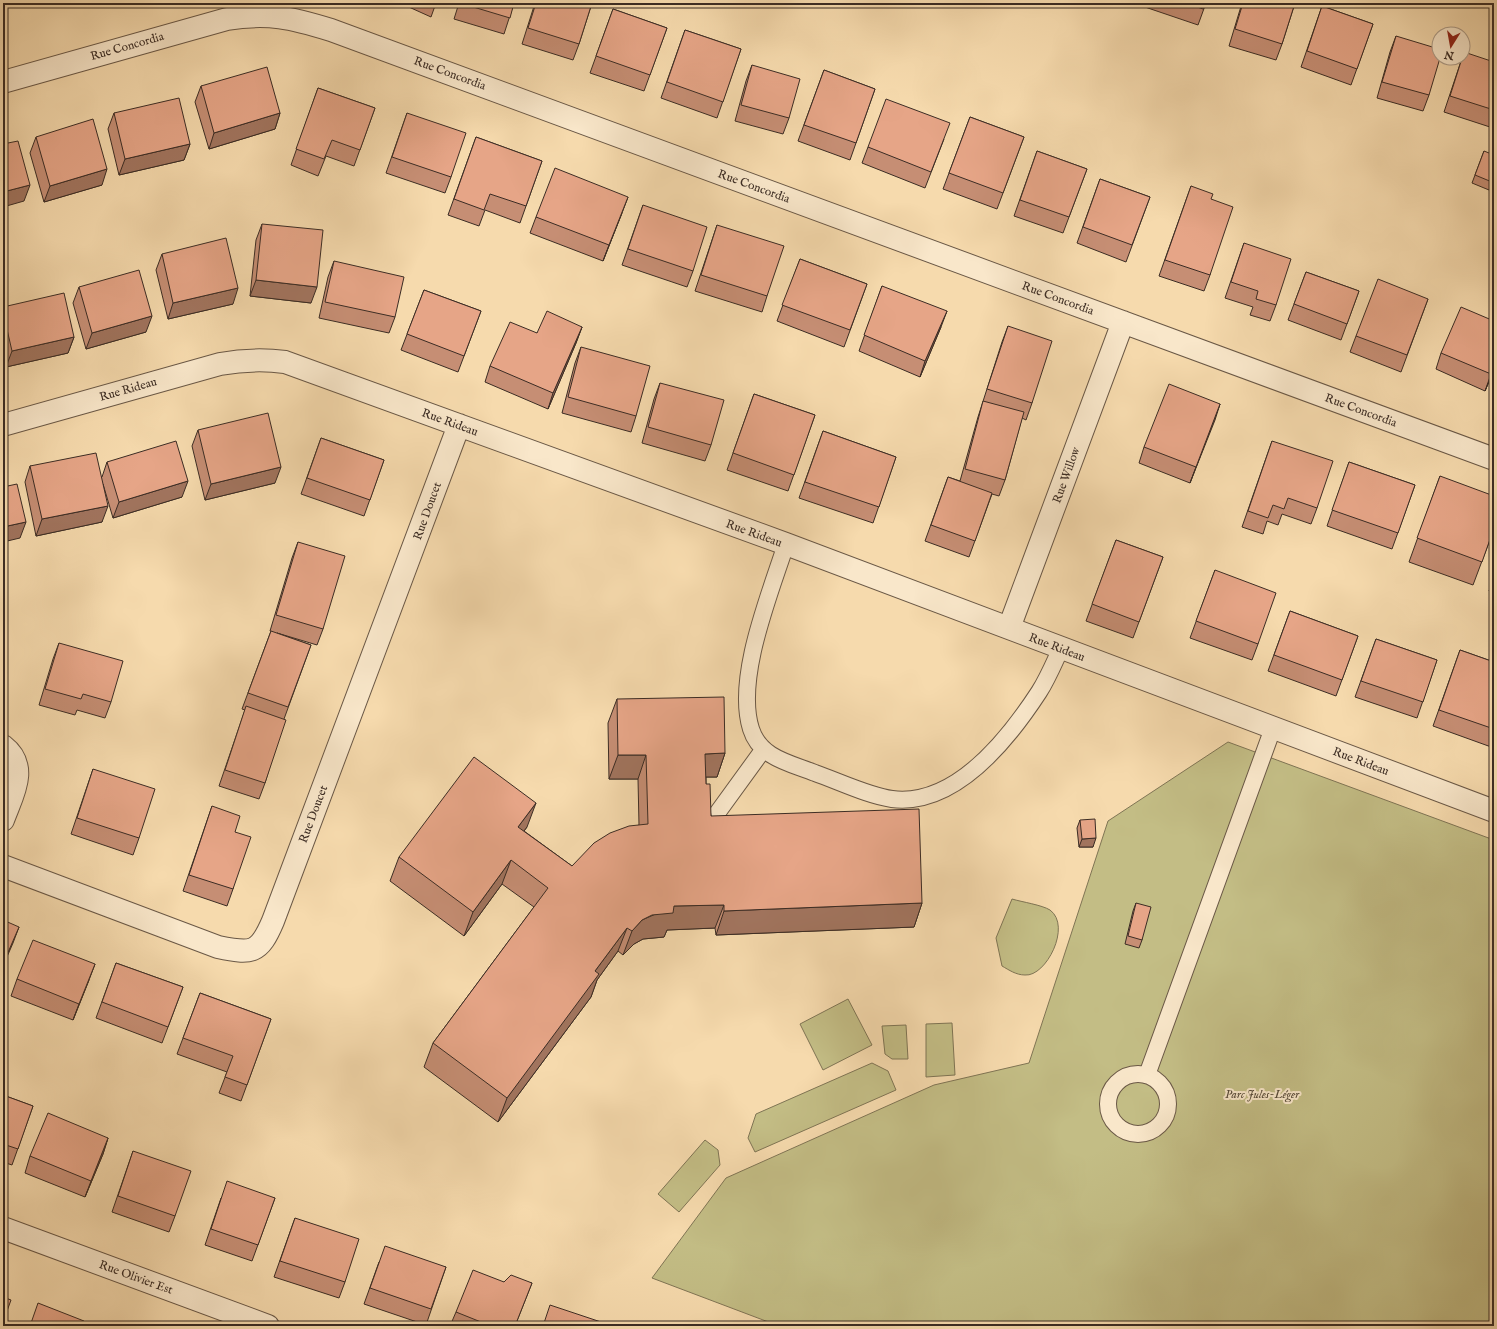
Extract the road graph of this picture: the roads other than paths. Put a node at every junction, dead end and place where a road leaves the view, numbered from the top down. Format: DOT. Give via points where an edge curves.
graph roads {
  1 [pos="3,82"];
  2 [pos="1123,322"];
  3 [pos="3,425"];
  4 [pos="459,425"];
  5 [pos="1494,460"];
  6 [pos="786,544"];
  7 [pos="1009,628"];
  8 [pos="1061,648"];
  9 [pos="1273,728"];
  10 [pos="3,746"];
  11 [pos="763,750"];
  12 [pos="1494,811"];
  13 [pos="3,820"];
  14 [pos="710,823"];
  15 [pos="3,866"];
  16 [pos="1147,1075"];
  17 [pos="3,1228"];
  18 [pos="268,1326"];
  1 -- 2 [label="street, Rue Concordia" via="227,19 249,15 290,18 331,30"];
  2 -- 5 [label="street, Rue Concordia"];
  2 -- 7 [label="street, Rue Willow"];
  3 -- 4 [label="street, Rue Rideau" via="220,364 264,359 306,369"];
  4 -- 6 [label="street, Rue Rideau"];
  4 -- 15 [label="street, Rue Doucet" via="273,921 259,946 249,951 218,947"];
  6 -- 7 [label="street, Rue Rideau"];
  6 -- 11 [label="lane" via="762,616 748,684 747,710 751,729 756,742"];
  7 -- 8 [label="street, Rue Rideau"];
  8 -- 9 [label="street, Rue Rideau"];
  8 -- 11 [label="lane" via="1039,692 1004,739 980,766 940,791 920,797 892,799 773,757"];
  9 -- 12 [label="street, Rue Rideau"];
  9 -- 16 [label="lane"];
  10 -- 13 [label="street" via="17,762 18,773"];
  11 -- 14 [label="lane"];
  17 -- 18 [label="street, Rue Olivier Est"];
}
